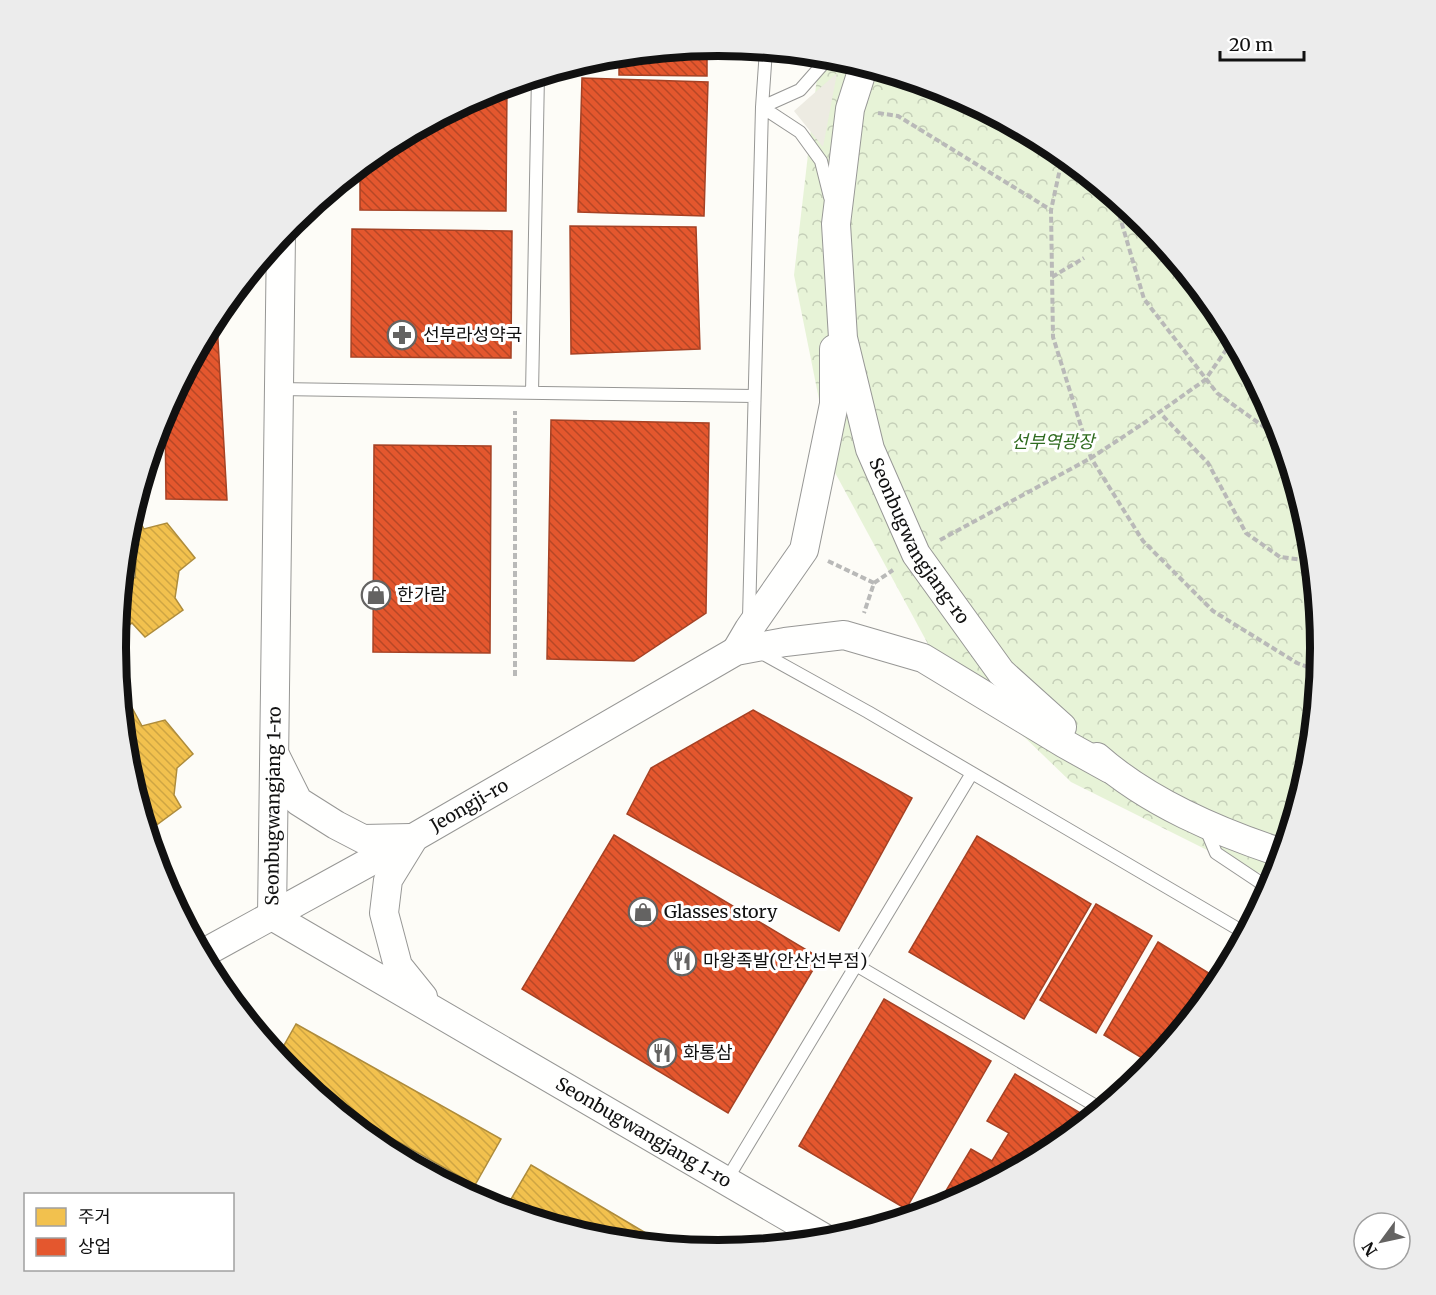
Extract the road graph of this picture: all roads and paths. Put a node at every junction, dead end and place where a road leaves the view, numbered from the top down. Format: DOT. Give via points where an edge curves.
graph roads {
  1 [pos="765,58"];
  2 [pos="822,65"];
  3 [pos="861,74"];
  4 [pos="538,84"];
  5 [pos="762,107"];
  6 [pos="850,109"];
  7 [pos="1061,166"];
  8 [pos="1051,210"];
  9 [pos="1118,211"];
  10 [pos="836,224"];
  11 [pos="280,250"];
  12 [pos="1084,258"];
  13 [pos="1052,277"];
  14 [pos="1228,347"];
  15 [pos="1205,380"];
  16 [pos="278,389"];
  17 [pos="515,392"];
  18 [pos="532,393"];
  19 [pos="754,396"];
  20 [pos="1163,416"];
  21 [pos="1269,430"];
  22 [pos="1091,458"];
  23 [pos="804,550"];
  24 [pos="916,554"];
  25 [pos="1303,560"];
  26 [pos="855,638"];
  27 [pos="746,643"];
  28 [pos="1309,668"];
  29 [pos="515,676"];
  30 [pos="274,752"];
  31 [pos="1110,769"];
  32 [pos="972,773"];
  33 [pos="1203,823"];
  34 [pos="413,838"];
  35 [pos="1274,850"];
  36 [pos="1261,883"];
  37 [pos="272,916"];
  38 [pos="1239,929"];
  39 [pos="209,950"];
  40 [pos="856,965"];
  41 [pos="433,1010"];
  42 [pos="1094,1104"];
  43 [pos="726,1181"];
  44 [pos="813,1231"];
  1 -- 5 [label="lane"];
  2 -- 5 [label="lane" via="800,90"];
  3 -- 6 [label="street, Seonbugwangjang-ro"];
  4 -- 18 [label="lane"];
  5 -- 10 [label="lane" via="800,132 821,161"];
  5 -- 19 [label="lane"];
  6 -- 8 [label="path" via="897,116"];
  6 -- 10 [label="street, Seonbugwangjang-ro"];
  7 -- 8 [label="path"];
  8 -- 13 [label="path"];
  9 -- 15 [label="path" via="1143,299"];
  10 -- 23 [label="street" via="834,404"];
  10 -- 24 [label="street, Seonbugwangjang-ro" via="845,349 870,449"];
  11 -- 16 [label="street, Seonbugwangjang 1-ro"];
  12 -- 13 [label="path"];
  13 -- 22 [label="path" via="1053,337"];
  14 -- 15 [label="path"];
  15 -- 21 [label="path"];
  15 -- 22 [label="path"];
  16 -- 17 [label="lane"];
  16 -- 30 [label="street, Seonbugwangjang 1-ro"];
  17 -- 18 [label="lane"];
  17 -- 29 [label="path"];
  18 -- 19 [label="lane"];
  19 -- 27 [label="lane"];
  20 -- 25 [label="path" via="1208,463 1246,533 1281,557"];
  22 -- 24 [label="path"];
  22 -- 28 [label="path" via="1143,541 1213,611"];
  23 -- 26 [label="path" via="874,583"];
  23 -- 27 [label="street"];
  24 -- 31 [label="street, Seonbugwangjang-ro" via="1001,672"];
  26 -- 27 [label="street" via="844,634"];
  26 -- 31 [label="street" via="923,658"];
  27 -- 32 [label="lane"];
  27 -- 34 [label="street, Jeongji-ro"];
  30 -- 34 [label="street" via="298,801 363,838"];
  30 -- 37 [label="street, Seonbugwangjang 1-ro"];
  31 -- 33 [label="street, Seonbugwangjang-ro"];
  32 -- 38 [label="lane"];
  32 -- 40 [label="lane"];
  33 -- 35 [label="street, Seonbugwangjang-ro"];
  33 -- 36 [label="lane" via="1216,852"];
  34 -- 37 [label="street, Jeongji-ro"];
  34 -- 41 [label="street" via="388,880 384,913 398,966"];
  37 -- 39 [label="street, Jeongji-ro"];
  37 -- 41 [label="street, Seonbugwangjang 1-ro"];
  40 -- 42 [label="lane"];
  40 -- 43 [label="lane"];
  41 -- 43 [label="street, Seonbugwangjang 1-ro"];
  43 -- 44 [label="street, Seonbugwangjang 1-ro"];
}
